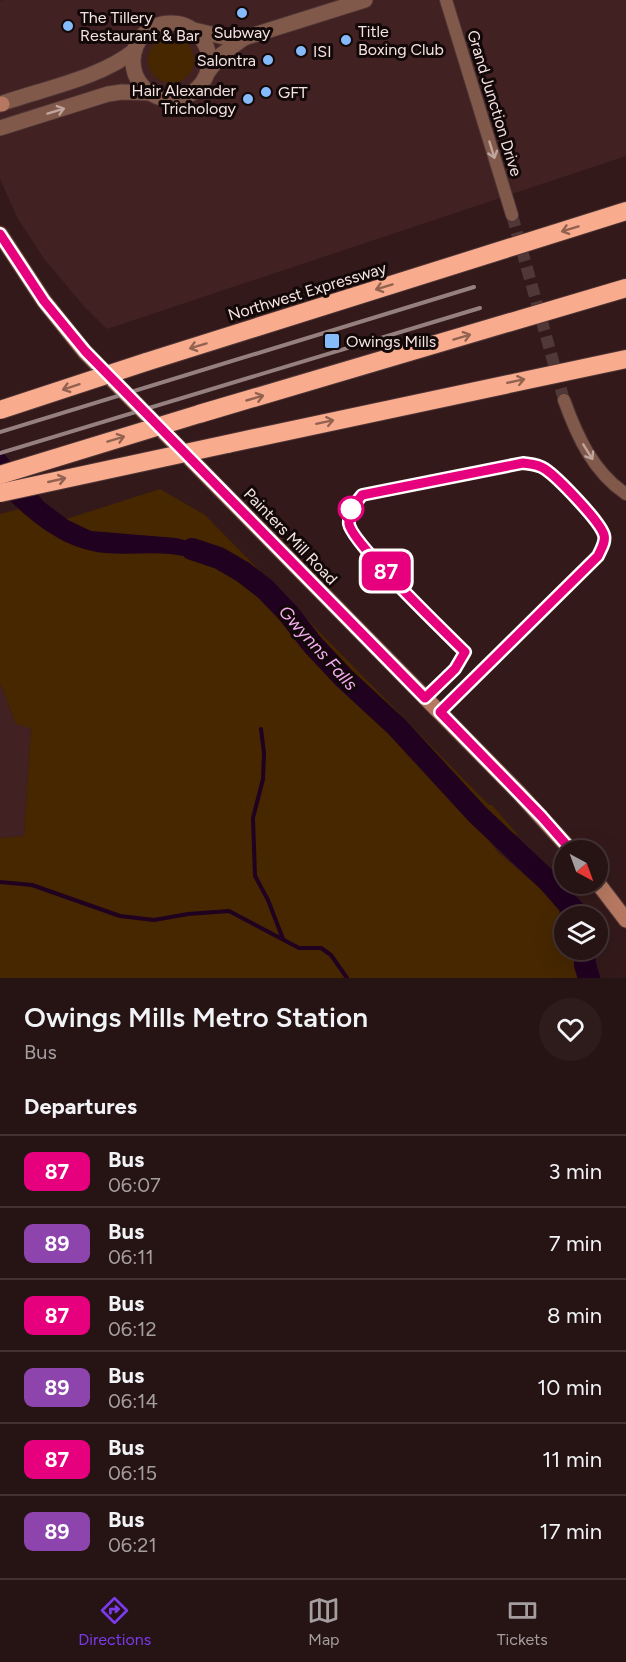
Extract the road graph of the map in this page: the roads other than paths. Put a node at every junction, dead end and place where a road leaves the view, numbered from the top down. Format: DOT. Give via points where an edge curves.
graph roads {
  1 [pos="365,0"];
  2 [pos="446,0"];
  3 [pos="194,30"];
  4 [pos="244,38"];
  5 [pos="135,50"];
  6 [pos="207,73"];
  7 [pos="151,93"];
  8 [pos="0,104"];
  9 [pos="0,128"];
  10 [pos="626,211"];
  11 [pos="512,215"];
  12 [pos="0,234"];
  13 [pos="626,288"];
  14 [pos="626,359"];
  15 [pos="564,400"];
  16 [pos="0,411"];
  17 [pos="0,475"];
  18 [pos="0,493"];
  19 [pos="626,494"];
  20 [pos="563,840"];
  21 [pos="606,894"];
  22 [pos="626,920"];
  1 -- 4 [label="street"];
  2 -- 11 [label="street, Grand Junction Drive, one-way"];
  3 -- 4 [label="street" via="224,38"];
  3 -- 5 [label="street" via="164,23 143,35"];
  3 -- 6 [label="street" via="206,47"];
  4 -- 6 [label="street" via="221,55"];
  5 -- 7 [label="street" via="135,74"];
  5 -- 8 [label="street" via="96,72"];
  6 -- 7 [label="street" via="200,85 179,98"];
  9 -- 7 [label="street, one-way" via="108,94"];
  10 -- 16 [label="highway, Northwest Expressway, one-way, bridge"];
  12 -- 20 [label="main road, Painters Mill Road" via="44,301 85,351"];
  17 -- 13 [label="highway, one-way, bridge"];
  18 -- 14 [label="highway, one-way, bridge"];
  15 -- 19 [label="street, one-way" via="594,463"];
  21 -- 22 [label="main road"];
}
